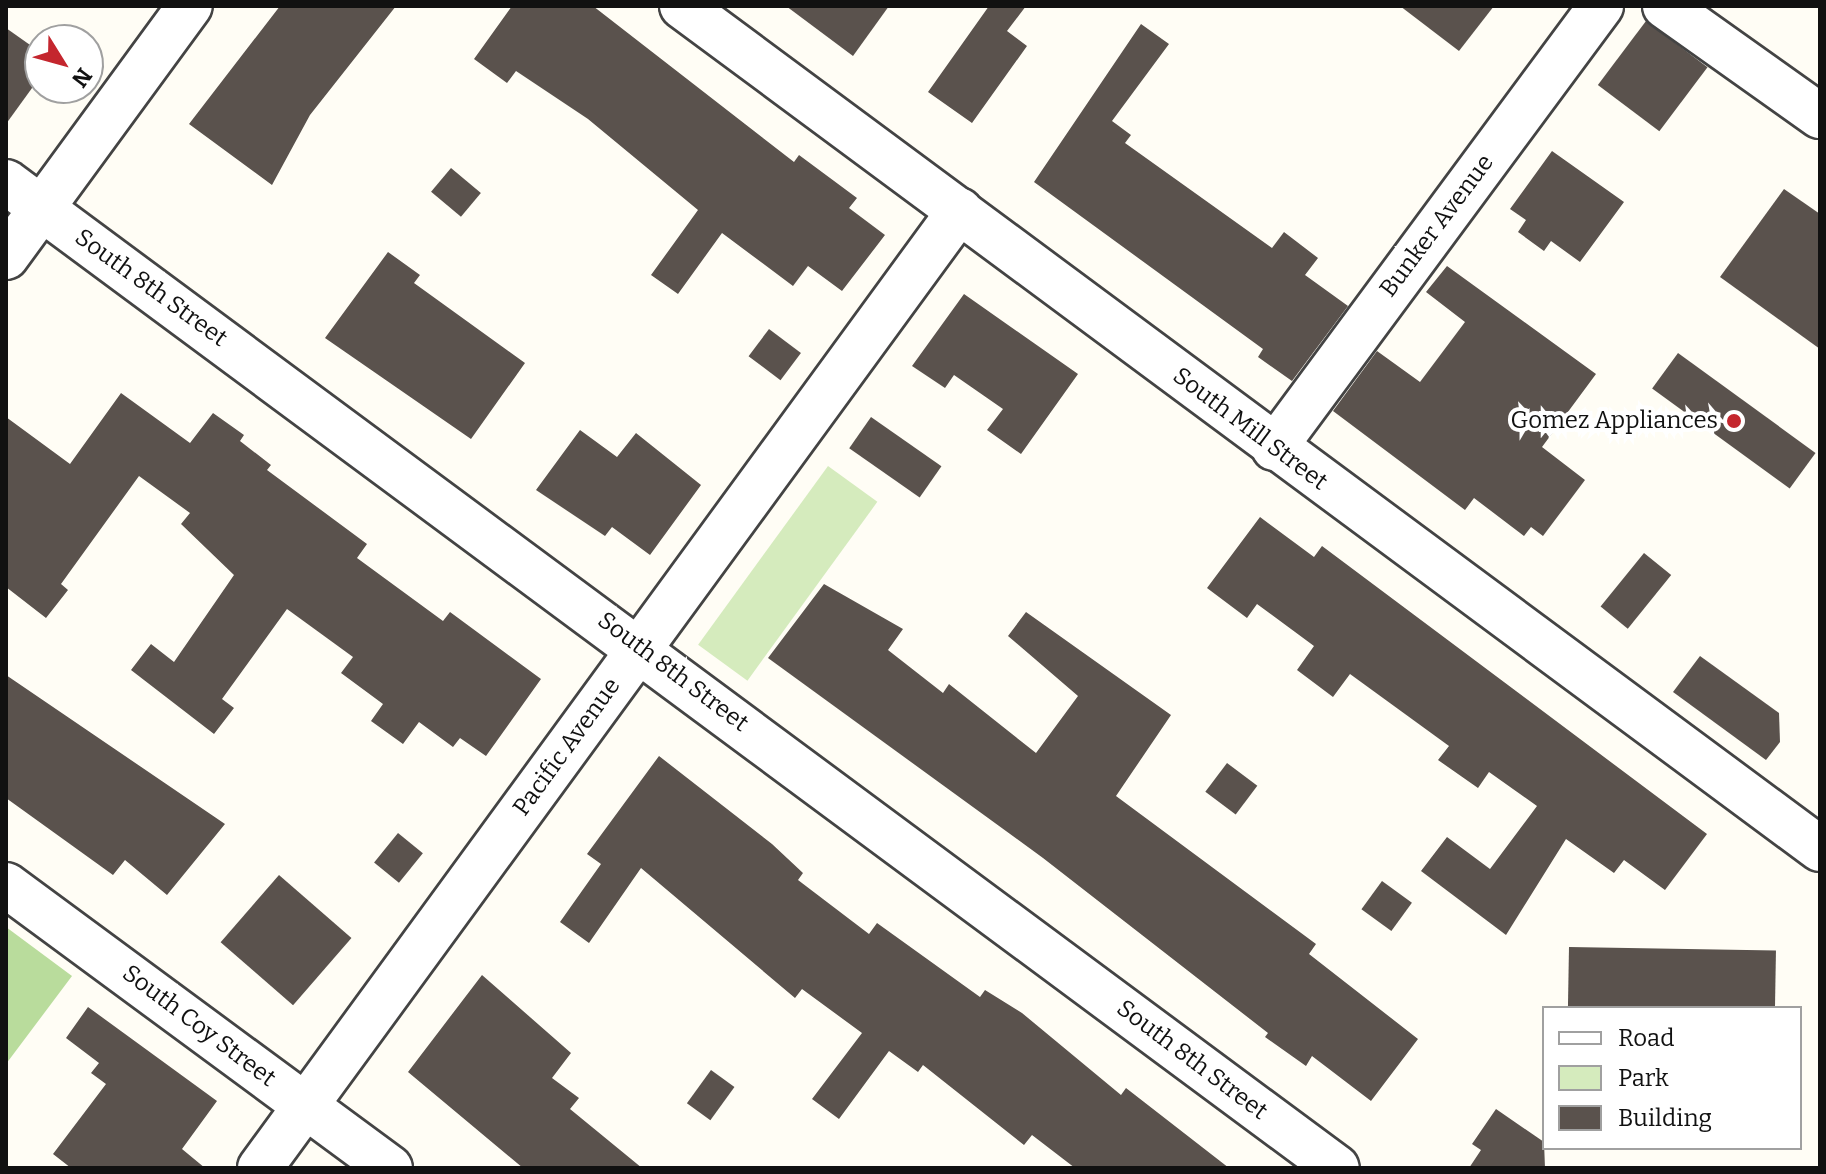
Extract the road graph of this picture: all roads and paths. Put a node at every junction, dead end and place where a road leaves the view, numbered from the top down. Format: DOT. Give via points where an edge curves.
graph roads {
  1 [pos="190,6"];
  2 [pos="682,6"];
  3 [pos="1601,6"];
  4 [pos="1665,6"];
  5 [pos="1820,116"];
  6 [pos="6,182"];
  7 [pos="42,208"];
  8 [pos="960,210"];
  9 [pos="6,257"];
  10 [pos="1274,448"];
  11 [pos="640,647"];
  12 [pos="1820,849"];
  13 [pos="6,885"];
  14 [pos="305,1105"];
  15 [pos="260,1168"];
  16 [pos="390,1168"];
  17 [pos="1337,1168"];
  1 -- 7 [label="street"];
  2 -- 8 [label="street, South Mill Street"];
  3 -- 10 [label="street, Bunker Avenue"];
  4 -- 5 [label="street"];
  6 -- 7 [label="street, South 8th Street"];
  7 -- 9 [label="street"];
  7 -- 11 [label="street, South 8th Street"];
  8 -- 10 [label="street, South Mill Street"];
  8 -- 11 [label="street, Pacific Avenue"];
  10 -- 12 [label="street, South Mill Street"];
  11 -- 14 [label="street, Pacific Avenue"];
  11 -- 17 [label="street, South 8th Street"];
  13 -- 14 [label="street, South Coy Street"];
  14 -- 15 [label="street, Pacific Avenue"];
  14 -- 16 [label="street, South Coy Street"];
}
